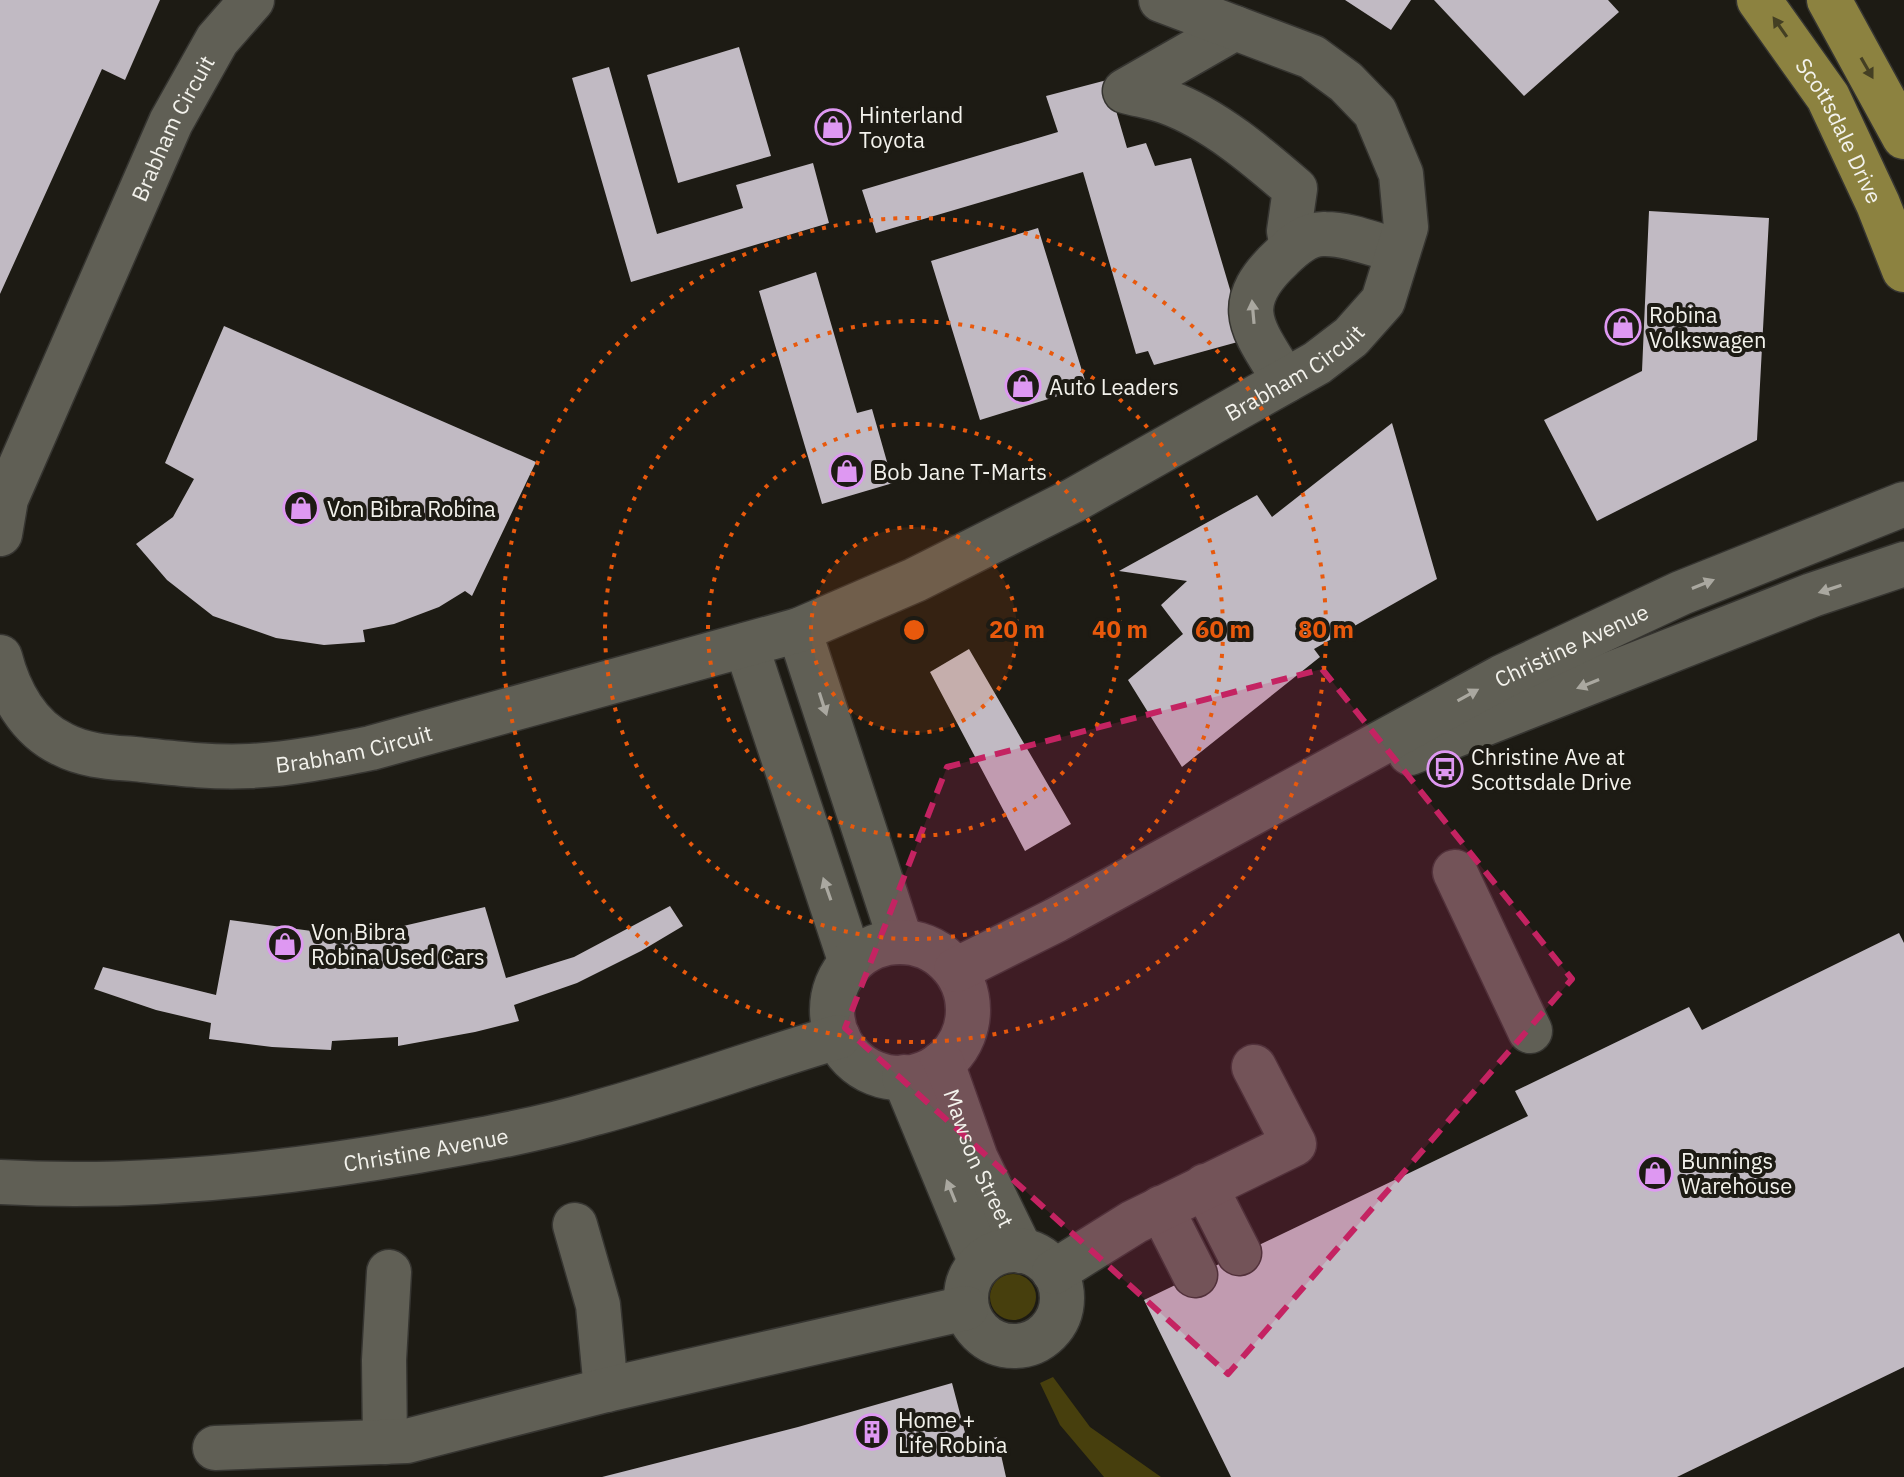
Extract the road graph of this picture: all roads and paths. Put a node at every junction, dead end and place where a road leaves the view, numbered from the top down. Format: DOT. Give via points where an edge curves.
graph roads {
  1 [pos="252,0"];
  2 [pos="1161,0"];
  3 [pos="1759,0"];
  4 [pos="1829,0"];
  5 [pos="1235,28"];
  6 [pos="1904,137"];
  7 [pos="1292,247"];
  8 [pos="1398,251"];
  9 [pos="1904,270"];
  10 [pos="1285,381"];
  11 [pos="1904,504"];
  12 [pos="0,534"];
  13 [pos="1904,564"];
  14 [pos="799,630"];
  15 [pos="746,645"];
  16 [pos="0,657"];
  17 [pos="1252,814"];
  18 [pos="1455,872"];
  19 [pos="901,942"];
  20 [pos="851,963"];
  21 [pos="956,970"];
  22 [pos="1530,1031"];
  23 [pos="838,1037"];
  24 [pos="1254,1067"];
  25 [pos="923,1070"];
  26 [pos="0,1182"];
  27 [pos="1205,1186"];
  28 [pos="1161,1208"];
  29 [pos="575,1225"];
  30 [pos="1239,1253"];
  31 [pos="1018,1262"];
  32 [pos="389,1272"];
  33 [pos="1195,1275"];
  34 [pos="966,1308"];
  35 [pos="606,1390"];
  36 [pos="385,1442"];
  37 [pos="215,1448"];
  1 -- 12 [label="street, Brabham Circuit" via="217,40 171,122 6,499"];
  2 -- 5 [label="street, Brabham Circuit"];
  9 -- 3 [label="main road, Scottsdale Drive, one-way" via="1828,97"];
  4 -- 6 [label="main road, one-way"];
  5 -- 7 [label="street" via="1125,91 1169,102 1213,127 1295,189"];
  5 -- 8 [label="street, Brabham Circuit" via="1312,57 1375,112 1401,174 1406,227"];
  7 -- 8 [label="street" via="1324,234"];
  10 -- 7 [label="street, one-way" via="1252,321 1250,304 1258,283"];
  8 -- 10 [label="street, Brabham Circuit" via="1383,301 1351,337"];
  10 -- 14 [label="street, Brabham Circuit" via="1074,500 915,580"];
  17 -- 11 [label="street, Christine Avenue, one-way" via="1571,643"];
  13 -- 17 [label="street, Christine Avenue, one-way"];
  14 -- 15 [label="street, Brabham Circuit"];
  14 -- 19 [label="street, one-way"];
  15 -- 16 [label="street, Brabham Circuit" via="371,748 249,766 85,754 59,743 23,711"];
  20 -- 15 [label="street, one-way"];
  17 -- 21 [label="street, Christine Avenue"];
  18 -- 22 [label="street"];
  19 -- 20 [label="street" via="874,947"];
  19 -- 21 [label="street" via="932,949"];
  20 -- 23 [label="street" via="835,992"];
  21 -- 25 [label="street" via="967,993 967,1019 959,1043"];
  23 -- 25 [label="street" via="865,1068 890,1077"];
  23 -- 26 [label="street, Christine Avenue" via="591,1115 471,1142 208,1179"];
  24 -- 27 [label="street" via="1294,1144"];
  25 -- 31 [label="street, Mawson Street" via="976,1159"];
  27 -- 28 [label="street"];
  27 -- 30 [label="street"];
  28 -- 31 [label="street"];
  28 -- 33 [label="street"];
  29 -- 35 [label="street" via="598,1305"];
  31 -- 34 [label="street" via="968,1284"];
  31 -- 34 [label="street" via="1060,1285 1059,1314 1042,1337 1012,1347 996,1344 972,1323"];
  32 -- 36 [label="street"];
  34 -- 35 [label="street"];
  35 -- 36 [label="street" via="407,1441"];
  36 -- 37 [label="street"];
}
